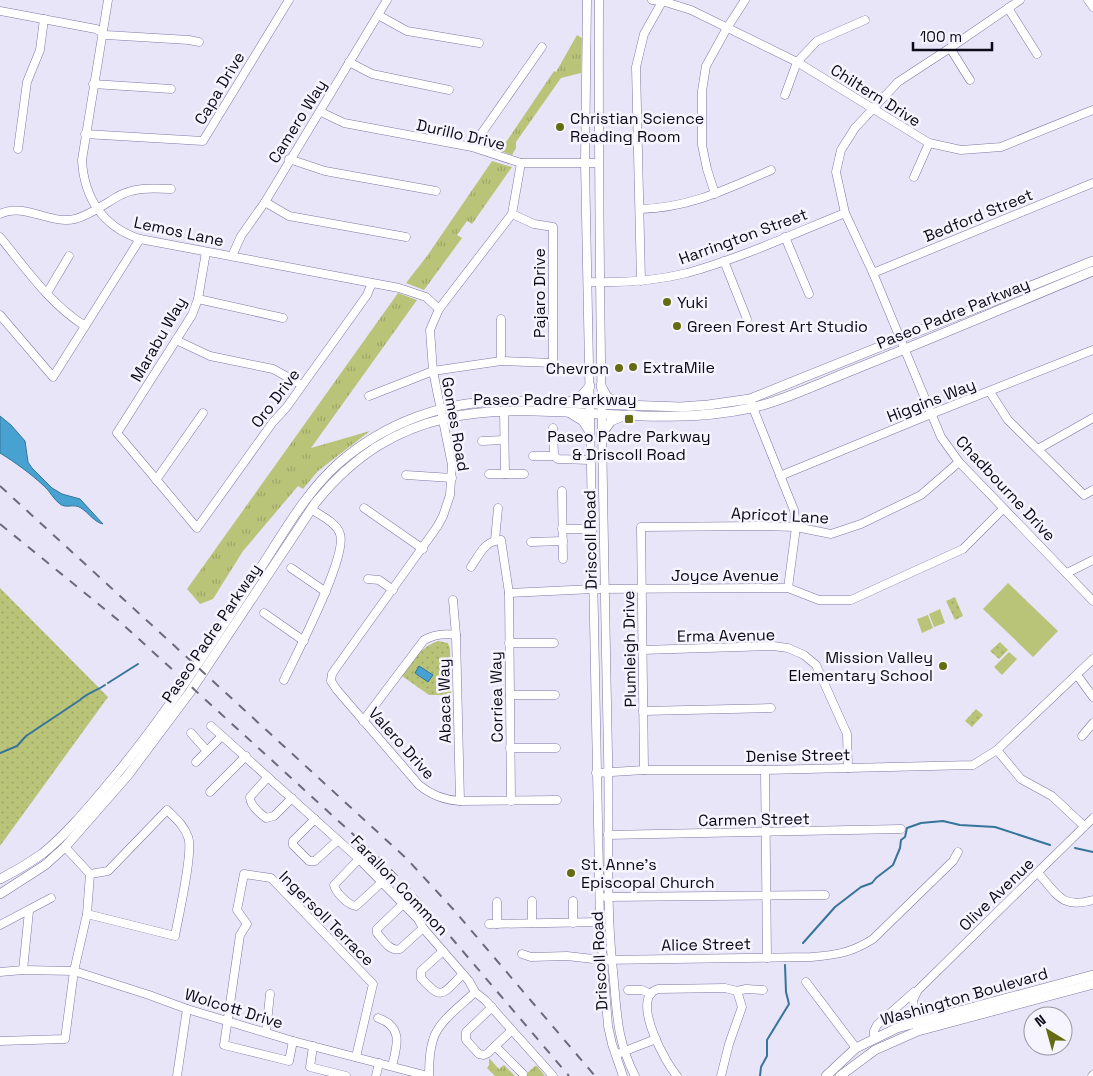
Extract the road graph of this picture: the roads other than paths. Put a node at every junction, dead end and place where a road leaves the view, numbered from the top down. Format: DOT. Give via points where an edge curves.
graph roads {
  1 [pos="108,0"];
  2 [pos="289,0"];
  3 [pos="387,0"];
  4 [pos="587,0"];
  5 [pos="599,0"];
  6 [pos="652,0"];
  7 [pos="745,0"];
  8 [pos="1020,0"];
  9 [pos="1088,0"];
  10 [pos="663,1"];
  11 [pos="1093,7"];
  12 [pos="1008,8"];
  13 [pos="0,11"];
  14 [pos="378,15"];
  15 [pos="44,19"];
  16 [pos="865,20"];
  17 [pos="727,28"];
  18 [pos="102,32"];
  19 [pos="199,42"];
  20 [pos="479,43"];
  21 [pos="542,47"];
  22 [pos="950,48"];
  23 [pos="1037,54"];
  24 [pos="349,62"];
  25 [pos="796,62"];
  26 [pos="970,80"];
  27 [pos="93,84"];
  28 [pos="171,89"];
  29 [pos="448,90"];
  30 [pos="785,95"];
  31 [pos="873,108"];
  32 [pos="1093,110"];
  33 [pos="320,112"];
  34 [pos="85,134"];
  35 [pos="929,144"];
  36 [pos="472,147"];
  37 [pos="18,149"];
  38 [pos="290,159"];
  39 [pos="522,163"];
  40 [pos="585,163"];
  41 [pos="598,163"];
  42 [pos="771,170"];
  43 [pos="914,177"];
  44 [pos="1093,183"];
  45 [pos="171,189"];
  46 [pos="436,191"];
  47 [pos="715,194"];
  48 [pos="265,202"];
  49 [pos="640,209"];
  50 [pos="98,210"];
  51 [pos="845,213"];
  52 [pos="0,214"];
  53 [pos="512,214"];
  54 [pos="0,237"];
  55 [pos="406,237"];
  56 [pos="785,237"];
  57 [pos="140,239"];
  58 [pos="206,252"];
  59 [pos="69,256"];
  60 [pos="232,256"];
  61 [pos="724,261"];
  62 [pos="1093,261"];
  63 [pos="1093,271"];
  64 [pos="873,274"];
  65 [pos="641,280"];
  66 [pos="588,282"];
  67 [pos="601,282"];
  68 [pos="372,283"];
  69 [pos="47,293"];
  70 [pos="810,294"];
  71 [pos="198,299"];
  72 [pos="439,309"];
  73 [pos="0,315"];
  74 [pos="283,318"];
  75 [pos="501,319"];
  76 [pos="748,319"];
  77 [pos="85,326"];
  78 [pos="900,339"];
  79 [pos="176,340"];
  80 [pos="905,349"];
  81 [pos="1093,350"];
  82 [pos="501,361"];
  83 [pos="432,371"];
  84 [pos="302,385"];
  85 [pos="590,386"];
  86 [pos="601,386"];
  87 [pos="990,392"];
  88 [pos="369,396"];
  89 [pos="565,403"];
  90 [pos="751,404"];
  91 [pos="623,405"];
  92 [pos="590,409"];
  93 [pos="601,409"];
  94 [pos="504,410"];
  95 [pos="570,412"];
  96 [pos="203,413"];
  97 [pos="443,414"];
  98 [pos="627,414"];
  99 [pos="930,414"];
  100 [pos="1093,418"];
  101 [pos="553,428"];
  102 [pos="590,432"];
  103 [pos="601,435"];
  104 [pos="504,440"];
  105 [pos="482,441"];
  106 [pos="1038,449"];
  107 [pos="533,456"];
  108 [pos="554,456"];
  109 [pos="590,460"];
  110 [pos="959,462"];
  111 [pos="334,468"];
  112 [pos="489,474"];
  113 [pos="505,474"];
  114 [pos="524,474"];
  115 [pos="406,475"];
  116 [pos="780,476"];
  117 [pos="452,478"];
  118 [pos="156,480"];
  119 [pos="1093,490"];
  120 [pos="562,491"];
  121 [pos="364,508"];
  122 [pos="498,508"];
  123 [pos="311,509"];
  124 [pos="1003,509"];
  125 [pos="640,527"];
  126 [pos="796,527"];
  127 [pos="562,529"];
  128 [pos="592,529"];
  129 [pos="495,540"];
  130 [pos="563,541"];
  131 [pos="531,542"];
  132 [pos="422,549"];
  133 [pos="563,559"];
  134 [pos="1093,560"];
  135 [pos="471,567"];
  136 [pos="291,568"];
  137 [pos="1067,573"];
  138 [pos="368,579"];
  139 [pos="788,588"];
  140 [pos="593,589"];
  141 [pos="605,589"];
  142 [pos="641,589"];
  143 [pos="393,590"];
  144 [pos="326,592"];
  145 [pos="509,593"];
  146 [pos="453,600"];
  147 [pos="1093,601"];
  148 [pos="264,613"];
  149 [pos="456,635"];
  150 [pos="304,641"];
  151 [pos="509,643"];
  152 [pos="554,643"];
  153 [pos="642,650"];
  154 [pos="1093,659"];
  155 [pos="1077,675"];
  156 [pos="284,680"];
  157 [pos="331,681"];
  158 [pos="510,695"];
  159 [pos="555,695"];
  160 [pos="1093,697"];
  161 [pos="771,708"];
  162 [pos="643,711"];
  163 [pos="363,721"];
  164 [pos="1093,722"];
  165 [pos="212,726"];
  166 [pos="191,734"];
  167 [pos="222,736"];
  168 [pos="1082,736"];
  169 [pos="510,748"];
  170 [pos="556,748"];
  171 [pos="997,750"];
  172 [pos="207,751"];
  173 [pos="246,756"];
  174 [pos="196,762"];
  175 [pos="848,768"];
  176 [pos="644,770"];
  177 [pos="765,770"];
  178 [pos="596,773"];
  179 [pos="608,773"];
  180 [pos="268,777"];
  181 [pos="210,792"];
  182 [pos="292,798"];
  183 [pos="556,800"];
  184 [pos="460,801"];
  185 [pos="511,801"];
  186 [pos="1093,818"];
  187 [pos="315,819"];
  188 [pos="1084,826"];
  189 [pos="900,829"];
  190 [pos="766,833"];
  191 [pos="608,835"];
  192 [pos="338,840"];
  193 [pos="64,847"];
  194 [pos="958,852"];
  195 [pos="42,854"];
  196 [pos="359,859"];
  197 [pos="1038,873"];
  198 [pos="90,874"];
  199 [pos="0,879"];
  200 [pos="382,882"];
  201 [pos="0,887"];
  202 [pos="0,894"];
  203 [pos="825,894"];
  204 [pos="766,895"];
  205 [pos="50,898"];
  206 [pos="599,898"];
  207 [pos="609,898"];
  208 [pos="1093,900"];
  209 [pos="532,901"];
  210 [pos="573,901"];
  211 [pos="496,902"];
  212 [pos="403,904"];
  213 [pos="29,910"];
  214 [pos="87,914"];
  215 [pos="600,922"];
  216 [pos="573,923"];
  217 [pos="532,924"];
  218 [pos="0,925"];
  219 [pos="423,928"];
  220 [pos="443,951"];
  221 [pos="522,954"];
  222 [pos="767,958"];
  223 [pos="611,959"];
  224 [pos="602,960"];
  225 [pos="23,970"];
  226 [pos="74,971"];
  227 [pos="0,972"];
  228 [pos="463,974"];
  229 [pos="1093,975"];
  230 [pos="806,982"];
  231 [pos="1093,984"];
  232 [pos="628,990"];
  233 [pos="763,990"];
  234 [pos="918,990"];
  235 [pos="737,991"];
  236 [pos="475,992"];
  237 [pos="270,994"];
  238 [pos="651,994"];
  239 [pos="492,1008"];
  240 [pos="187,1009"];
  241 [pos="378,1018"];
  242 [pos="227,1020"];
  243 [pos="917,1026"];
  244 [pos="512,1030"];
  245 [pos="266,1032"];
  246 [pos="874,1038"];
  247 [pos="656,1040"];
  248 [pos="0,1041"];
  249 [pos="293,1041"];
  250 [pos="313,1046"];
  251 [pos="495,1046"];
  252 [pos="856,1048"];
  253 [pos="624,1051"];
  254 [pos="616,1054"];
  255 [pos="356,1057"];
  256 [pos="379,1063"];
  257 [pos="392,1066"];
  258 [pos="523,1074"];
  259 [pos="177,1076"];
  260 [pos="346,1076"];
  261 [pos="376,1076"];
  262 [pos="428,1076"];
  263 [pos="553,1076"];
  264 [pos="623,1076"];
  265 [pos="635,1076"];
  266 [pos="677,1076"];
  267 [pos="721,1076"];
  268 [pos="826,1076"];
  269 [pos="840,1076"];
  1 -- 18 [label="street, Lemos Lane"];
  2 -- 34 [label="street, Capa Drive" via="203,141"];
  3 -- 14 [label="street, Camero Way"];
  4 -- 40 [label="street, Driscoll Road"];
  5 -- 41 [label="street, Driscoll Road"];
  6 -- 10 [label="street, Chiltern Drive"];
  7 -- 17 [label="street"];
  8 -- 12 [label="street, Chadbourne Drive"];
  9 -- 11 [label="street"];
  10 -- 17 [label="street, Chiltern Drive" via="691,10"];
  10 -- 49 [label="street" via="644,34 636,67"];
  12 -- 22 [label="street, Chadbourne Drive"];
  12 -- 23 [label="street"];
  13 -- 15 [label="street"];
  14 -- 20 [label="street" via="407,31"];
  14 -- 24 [label="street, Camero Way"];
  15 -- 18 [label="street"];
  15 -- 37 [label="street" via="40,50 27,82"];
  16 -- 25 [label="street" via="817,41"];
  17 -- 25 [label="street, Chiltern Drive"];
  17 -- 47 [label="street" via="706,66 702,91 702,145"];
  18 -- 19 [label="street" via="106,35"];
  18 -- 27 [label="street, Lemos Lane"];
  21 -- 36 [label="street"];
  22 -- 26 [label="street"];
  22 -- 31 [label="street, Chadbourne Drive" via="898,82"];
  24 -- 29 [label="street" via="372,74"];
  24 -- 33 [label="street, Camero Way"];
  25 -- 30 [label="street"];
  25 -- 31 [label="street, Chiltern Drive"];
  27 -- 28 [label="street"];
  27 -- 34 [label="street, Lemos Lane"];
  31 -- 35 [label="street, Chiltern Drive"];
  31 -- 51 [label="street, Chadbourne Drive" via="841,150 836,172"];
  32 -- 35 [label="street, Chiltern Drive" via="1001,148 961,150"];
  33 -- 36 [label="street, Durillo Drive" via="344,123"];
  33 -- 38 [label="street, Camero Way"];
  34 -- 50 [label="street, Lemos Lane" via="83,176"];
  35 -- 43 [label="street"];
  36 -- 39 [label="street, Durillo Drive"];
  38 -- 46 [label="street" via="325,171"];
  38 -- 48 [label="street, Camero Way"];
  39 -- 40 [label="street, Durillo Drive"];
  39 -- 53 [label="street, Gomes Road"];
  40 -- 41 [label="street, Durillo Drive"];
  40 -- 66 [label="street, Driscoll Road"];
  41 -- 67 [label="street, Driscoll Road"];
  42 -- 47 [label="street"];
  44 -- 64 [label="street, Bedford Street"];
  45 -- 50 [label="street" via="132,190"];
  47 -- 49 [label="street" via="687,204"];
  48 -- 55 [label="street" via="289,216"];
  48 -- 60 [label="street, Camero Way" via="241,236"];
  49 -- 65 [label="street"];
  50 -- 52 [label="street" via="74,220 19,210"];
  50 -- 57 [label="street, Lemos Lane" via="112,225"];
  51 -- 56 [label="street, Harrington Street"];
  51 -- 64 [label="street, Chadbourne Drive"];
  53 -- 72 [label="street, Gomes Road"];
  53 -- 82 [label="street, Pajaro Drive" via="534,224 553,227 553,363"];
  54 -- 69 [label="street"];
  56 -- 61 [label="street, Harrington Street"];
  56 -- 70 [label="street"];
  57 -- 58 [label="street, Lemos Lane"];
  57 -- 77 [label="street"];
  58 -- 60 [label="street, Lemos Lane"];
  58 -- 71 [label="street, Marabu Way"];
  59 -- 69 [label="street"];
  60 -- 68 [label="street, Lemos Lane"];
  61 -- 65 [label="street, Harrington Street" via="685,273"];
  61 -- 76 [label="street"];
  62 -- 78 [label="main road, Paseo Padre Parkway"];
  63 -- 80 [label="main road, Paseo Padre Parkway"];
  64 -- 78 [label="street, Chadbourne Drive"];
  65 -- 67 [label="street, Harrington Street"];
  66 -- 67 [label="street, Harrington Street"];
  66 -- 85 [label="street, Driscoll Road"];
  67 -- 86 [label="street, Driscoll Road"];
  68 -- 72 [label="street, Lemos Lane" via="426,297"];
  68 -- 84 [label="street, Oro Drive" via="368,295"];
  69 -- 77 [label="street" via="68,315"];
  71 -- 74 [label="street"];
  71 -- 79 [label="street, Marabu Way"];
  72 -- 83 [label="street, Gomes Road" via="430,330"];
  73 -- 77 [label="street" via="53,377"];
  75 -- 82 [label="street"];
  78 -- 80 [label="street, Chadbourne Drive"];
  78 -- 90 [label="main road, Paseo Padre Parkway"];
  79 -- 84 [label="street" via="210,356 273,369"];
  79 -- 118 [label="street, Marabu Way" via="117,433"];
  80 -- 90 [label="main road, Paseo Padre Parkway" via="777,400"];
  80 -- 99 [label="street, Chadbourne Drive"];
  81 -- 87 [label="street, Higgins Way"];
  82 -- 83 [label="street, Pajaro Drive"];
  83 -- 88 [label="street, Pajaro Drive"];
  83 -- 97 [label="street, Gomes Road"];
  84 -- 118 [label="street, Oro Drive" via="197,528"];
  85 -- 89 [label="main road" via="580,397"];
  85 -- 92 [label="street, Driscoll Road"];
  86 -- 91 [label="main road" via="607,397"];
  86 -- 93 [label="street, Driscoll Road"];
  87 -- 99 [label="street, Higgins Way"];
  87 -- 106 [label="street" via="1008,420"];
  89 -- 92 [label="main road, Paseo Padre Parkway"];
  89 -- 97 [label="main road, Paseo Padre Parkway" via="488,402"];
  90 -- 91 [label="main road, Paseo Padre Parkway" via="689,407"];
  90 -- 98 [label="main road, Paseo Padre Parkway" via="712,414"];
  90 -- 116 [label="street"];
  91 -- 93 [label="main road, Paseo Padre Parkway"];
  92 -- 93 [label="main road, Paseo Padre Parkway"];
  92 -- 95 [label="main road, Paseo Padre Parkway"];
  92 -- 102 [label="street, Driscoll Road"];
  93 -- 98 [label="main road, Paseo Padre Parkway"];
  93 -- 103 [label="street, Driscoll Road"];
  94 -- 95 [label="main road, Paseo Padre Parkway"];
  94 -- 97 [label="main road, Paseo Padre Parkway"];
  94 -- 104 [label="street"];
  95 -- 102 [label="main road" via="583,421"];
  96 -- 118 [label="street"];
  97 -- 111 [label="main road, Paseo Padre Parkway" via="405,421 380,434"];
  97 -- 117 [label="street, Gomes Road"];
  97 -- 123 [label="main road, Paseo Padre Parkway" via="366,454 339,477"];
  98 -- 103 [label="main road" via="611,422"];
  99 -- 110 [label="street, Chadbourne Drive"];
  99 -- 116 [label="street, Higgins Way"];
  100 -- 106 [label="street"];
  101 -- 108 [label="street"];
  102 -- 109 [label="street, Driscoll Road"];
  103 -- 141 [label="street, Driscoll Road"];
  104 -- 105 [label="street"];
  104 -- 113 [label="street"];
  106 -- 119 [label="street" via="1084,495"];
  107 -- 108 [label="street"];
  108 -- 109 [label="street" via="558,459"];
  109 -- 128 [label="street, Driscoll Road"];
  110 -- 124 [label="street, Chadbourne Drive"];
  110 -- 126 [label="street, Apricot Lane" via="921,495 861,524 832,534"];
  111 -- 123 [label="main road" via="313,498"];
  111 -- 195 [label="main road, Paseo Padre Parkway" via="304,503 188,679 144,739 87,808"];
  112 -- 113 [label="street"];
  113 -- 114 [label="street"];
  115 -- 117 [label="street"];
  116 -- 126 [label="street" via="794,510"];
  117 -- 132 [label="street, Gomes Road" via="443,516"];
  120 -- 127 [label="street"];
  121 -- 132 [label="street"];
  122 -- 129 [label="street"];
  123 -- 144 [label="street" via="339,531 342,542"];
  123 -- 193 [label="main road, Paseo Padre Parkway" via="170,721 121,784"];
  124 -- 137 [label="street, Chadbourne Drive"];
  124 -- 139 [label="street, Joyce Avenue" via="963,549 851,600 819,600"];
  125 -- 126 [label="street, Apricot Lane"];
  125 -- 142 [label="street, Plumleigh Drive"];
  126 -- 139 [label="street"];
  127 -- 128 [label="street"];
  127 -- 130 [label="street"];
  128 -- 140 [label="street, Driscoll Road"];
  129 -- 135 [label="street" via="487,545"];
  129 -- 145 [label="street, Corriea Way" via="502,540"];
  130 -- 131 [label="street"];
  130 -- 133 [label="street"];
  132 -- 143 [label="street, Gomes Road"];
  134 -- 137 [label="street"];
  136 -- 144 [label="street"];
  137 -- 147 [label="street, Chadbourne Drive"];
  138 -- 143 [label="street" via="379,580"];
  139 -- 142 [label="street, Joyce Avenue"];
  140 -- 141 [label="street, Joyce Avenue"];
  140 -- 145 [label="street, Joyce Avenue"];
  140 -- 178 [label="street, Driscoll Road"];
  141 -- 142 [label="street, Joyce Avenue"];
  141 -- 179 [label="street, Driscoll Road"];
  142 -- 153 [label="street, Plumleigh Drive"];
  143 -- 157 [label="street, Gomes Road" via="336,668"];
  144 -- 150 [label="street"];
  145 -- 151 [label="street, Corriea Way"];
  146 -- 149 [label="street, Abaca Way"];
  148 -- 150 [label="street"];
  149 -- 163 [label="street" via="443,633 424,640"];
  149 -- 184 [label="street, Abaca Way"];
  150 -- 156 [label="street"];
  151 -- 152 [label="street"];
  151 -- 158 [label="street, Corriea Way"];
  153 -- 162 [label="street, Plumleigh Drive"];
  153 -- 175 [label="street, Erma Avenue" via="773,646 804,655 816,666 847,734"];
  154 -- 155 [label="street, Denise Street"];
  155 -- 160 [label="street"];
  155 -- 171 [label="street, Denise Street"];
  157 -- 163 [label="street, Valero Drive"];
  158 -- 159 [label="street"];
  158 -- 169 [label="street, Corriea Way"];
  161 -- 162 [label="street"];
  162 -- 176 [label="street, Plumleigh Drive"];
  163 -- 184 [label="street, Valero Drive" via="418,785 427,792"];
  164 -- 168 [label="street"];
  165 -- 167 [label="street, Farallon Common"];
  166 -- 172 [label="street"];
  167 -- 172 [label="street"];
  167 -- 173 [label="street, Farallon Common"];
  169 -- 170 [label="street"];
  169 -- 185 [label="street, Corriea Way"];
  171 -- 175 [label="street, Denise Street" via="973,765"];
  171 -- 188 [label="street" via="1021,779 1052,796"];
  172 -- 174 [label="street"];
  173 -- 180 [label="street, Farallon Common"];
  173 -- 181 [label="street"];
  175 -- 177 [label="street, Denise Street"];
  176 -- 177 [label="street, Denise Street"];
  176 -- 179 [label="street, Denise Street"];
  177 -- 190 [label="street"];
  178 -- 179 [label="street, Denise Street"];
  178 -- 206 [label="street, Driscoll Road"];
  179 -- 191 [label="street, Driscoll Road"];
  180 -- 182 [label="street, Farallon Common"];
  180 -- 182 [label="street" via="250,797 262,815 272,817"];
  182 -- 187 [label="street, Farallon Common"];
  183 -- 185 [label="street, Valero Drive"];
  184 -- 185 [label="street, Valero Drive"];
  186 -- 188 [label="street, Olive Avenue"];
  187 -- 192 [label="street, Farallon Common"];
  187 -- 192 [label="street" via="293,841 309,861 315,861"];
  188 -- 197 [label="street, Olive Avenue"];
  189 -- 190 [label="street, Carmen Street"];
  190 -- 191 [label="street, Carmen Street"];
  190 -- 204 [label="street"];
  191 -- 207 [label="street, Driscoll Road"];
  192 -- 196 [label="street, Farallon Common"];
  193 -- 198 [label="street"];
  193 -- 202 [label="main road, Paseo Padre Parkway" via="44,865"];
  194 -- 222 [label="street, Alice Street" via="953,862 873,939 858,948 841,954"];
  195 -- 199 [label="main road, Paseo Padre Parkway"];
  195 -- 201 [label="main road" via="23,874"];
  196 -- 200 [label="street, Farallon Common"];
  196 -- 200 [label="street" via="334,885 344,899 356,906"];
  197 -- 208 [label="street" via="1062,900 1072,904"];
  197 -- 234 [label="street, Olive Avenue"];
  198 -- 214 [label="street"];
  198 -- 214 [label="street" via="108,871 167,810 182,824 190,838 175,936"];
  200 -- 212 [label="street, Farallon Common"];
  203 -- 204 [label="street"];
  204 -- 207 [label="street"];
  204 -- 222 [label="street"];
  205 -- 213 [label="street"];
  206 -- 207 [label="street"];
  206 -- 215 [label="street, Driscoll Road"];
  207 -- 223 [label="street, Driscoll Road"];
  209 -- 217 [label="street"];
  210 -- 216 [label="street"];
  211 -- 217 [label="street" via="493,924"];
  212 -- 219 [label="street, Farallon Common"];
  212 -- 219 [label="street" via="377,929 377,933 396,950"];
  213 -- 218 [label="street"];
  213 -- 225 [label="street"];
  214 -- 226 [label="street"];
  215 -- 216 [label="street"];
  215 -- 224 [label="street, Driscoll Road"];
  216 -- 217 [label="street"];
  219 -- 220 [label="street, Farallon Common"];
  220 -- 228 [label="street, Farallon Common"];
  220 -- 228 [label="street" via="421,970 421,978 438,994"];
  221 -- 224 [label="street, Alice Street"];
  222 -- 223 [label="street, Alice Street"];
  223 -- 224 [label="street, Alice Street"];
  223 -- 253 [label="street, Driscoll Road" via="617,1024"];
  224 -- 254 [label="street, Driscoll Road" via="608,1026"];
  225 -- 226 [label="street, Wolcott Drive"];
  225 -- 227 [label="street, Wolcott Drive"];
  226 -- 240 [label="street, Wolcott Drive"];
  226 -- 248 [label="street" via="65,1039"];
  228 -- 236 [label="street, Farallon Common"];
  229 -- 243 [label="main road, Washington Boulevard"];
  230 -- 252 [label="street"];
  231 -- 243 [label="main road, Washington Boulevard"];
  232 -- 238 [label="street"];
  233 -- 235 [label="street" via="746,988"];
  234 -- 243 [label="street" via="913,1000"];
  234 -- 246 [label="street, Olive Avenue" via="877,1025"];
  235 -- 238 [label="street" via="726,988 658,989"];
  235 -- 267 [label="street" via="742,1007"];
  236 -- 239 [label="street, Farallon Common"];
  236 -- 262 [label="street" via="445,1021 433,1038"];
  237 -- 245 [label="street"];
  238 -- 247 [label="street" via="648,1017"];
  239 -- 244 [label="street, Farallon Common"];
  239 -- 251 [label="street" via="465,1036 479,1054 484,1055"];
  240 -- 242 [label="street, Wolcott Drive"];
  240 -- 259 [label="street"];
  241 -- 257 [label="street" via="385,1020 397,1033"];
  242 -- 245 [label="street, Wolcott Drive"];
  242 -- 249 [label="street" via="224,1045 288,1062"];
  242 -- 255 [label="street, Ingersoll Terrace" via="240,935 246,924 237,910 244,874 271,878 373,984"];
  243 -- 246 [label="main road, Washington Boulevard"];
  243 -- 269 [label="main road, Washington Boulevard" via="875,1050"];
  244 -- 251 [label="street"];
  244 -- 263 [label="street, Farallon Common"];
  245 -- 249 [label="street, Wolcott Drive"];
  246 -- 252 [label="main road, Washington Boulevard"];
  247 -- 253 [label="street"];
  247 -- 266 [label="street"];
  249 -- 250 [label="street, Wolcott Drive"];
  250 -- 255 [label="street, Wolcott Drive"];
  250 -- 260 [label="street" via="310,1068"];
  251 -- 258 [label="street"];
  252 -- 268 [label="main road, Washington Boulevard"];
  253 -- 254 [label="street"];
  253 -- 265 [label="street, Driscoll Road"];
  254 -- 264 [label="street, Driscoll Road"];
  255 -- 256 [label="street, Wolcott Drive"];
  256 -- 257 [label="street, Wolcott Drive"];
  256 -- 261 [label="street"];
  257 -- 262 [label="street, Wolcott Drive"];
}
